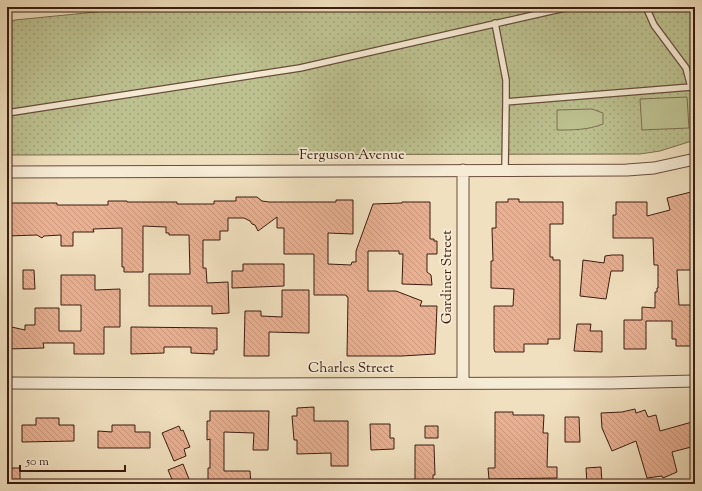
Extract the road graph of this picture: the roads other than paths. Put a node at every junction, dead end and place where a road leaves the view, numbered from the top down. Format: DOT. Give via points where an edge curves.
graph roads {
  1 [pos="569,7"];
  2 [pos="646,7"];
  3 [pos="495,23"];
  4 [pos="693,88"];
  5 [pos="506,102"];
  6 [pos="7,113"];
  7 [pos="695,159"];
  8 [pos="463,170"];
  9 [pos="505,170"];
  10 [pos="7,172"];
  11 [pos="695,381"];
  12 [pos="7,383"];
  13 [pos="463,383"];
  1 -- 3 [label="lane"];
  2 -- 4 [label="lane" via="654,26 686,68"];
  3 -- 5 [label="lane" via="506,80"];
  3 -- 6 [label="lane" via="300,68"];
  4 -- 5 [label="lane"];
  5 -- 9 [label="lane"];
  7 -- 9 [label="street, Ferguson Avenue" via="654,168 627,170"];
  8 -- 9 [label="street, Ferguson Avenue"];
  8 -- 10 [label="street, Ferguson Avenue"];
  8 -- 13 [label="street, Gardiner Street"];
  11 -- 13 [label="street, Charles Street"];
  12 -- 13 [label="street, Charles Street"];
}
